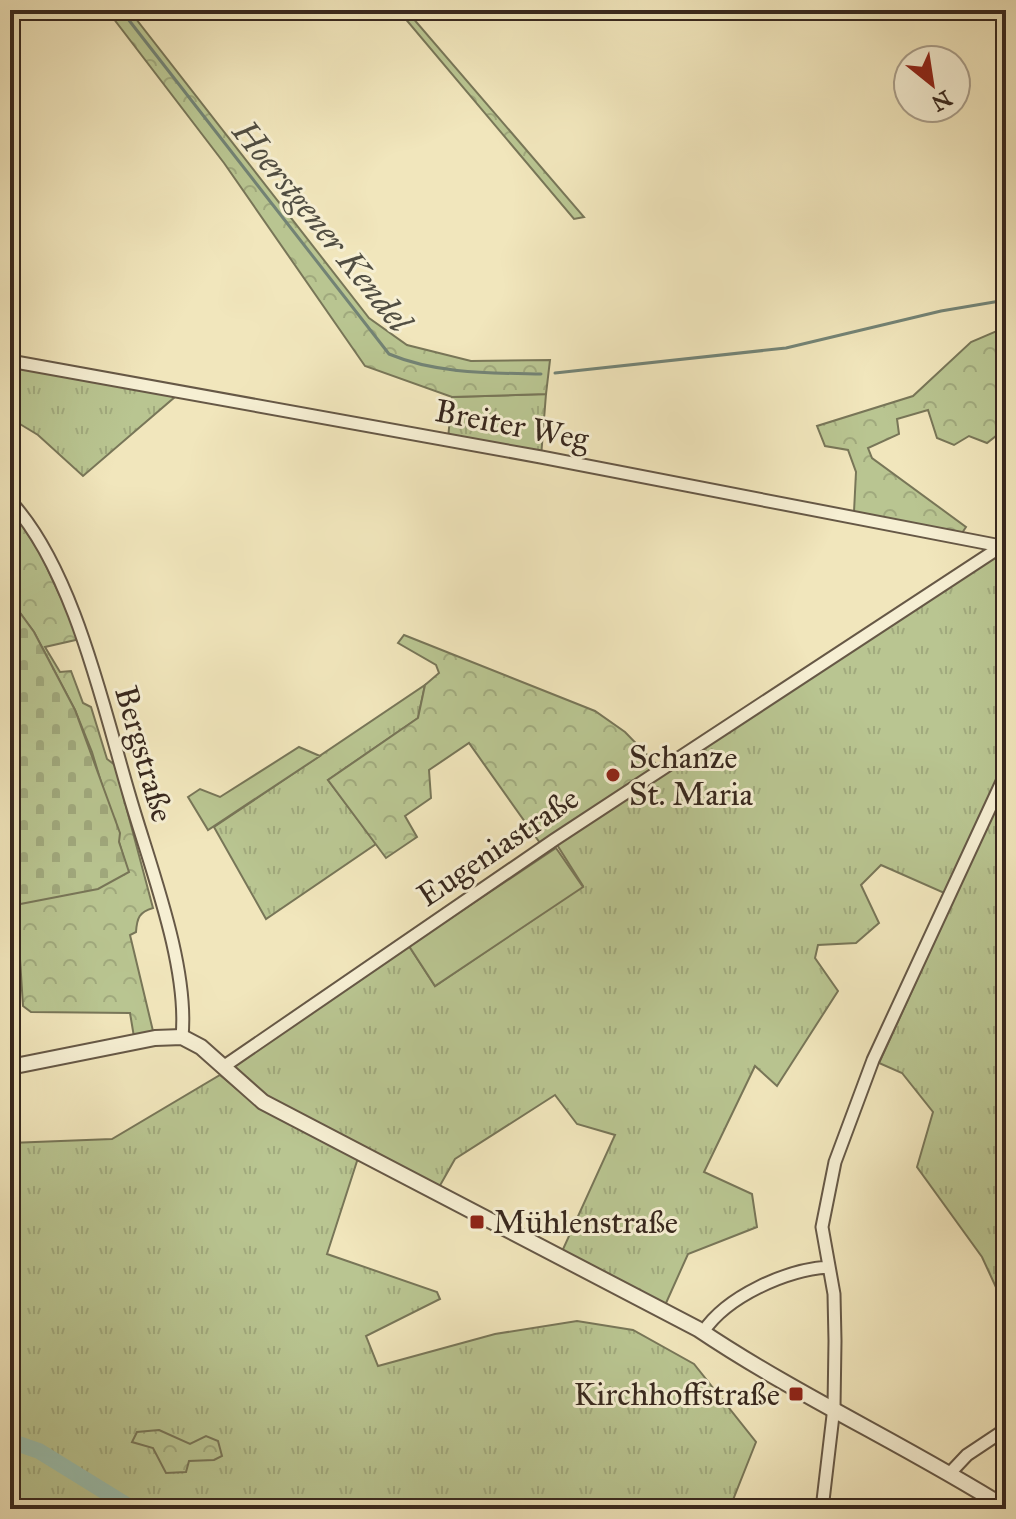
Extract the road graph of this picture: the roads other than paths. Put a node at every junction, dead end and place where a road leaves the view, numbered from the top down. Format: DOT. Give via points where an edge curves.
graph roads {
  1 [pos="10,361"];
  2 [pos="10,501"];
  3 [pos="1005,546"];
  4 [pos="1006,773"];
  5 [pos="182,1037"];
  6 [pos="10,1067"];
  7 [pos="223,1067"];
  8 [pos="828,1267"];
  9 [pos="703,1332"];
  10 [pos="834,1407"];
  11 [pos="1006,1429"];
  12 [pos="950,1473"];
  13 [pos="1006,1508"];
  14 [pos="822,1509"];
  1 -- 3 [label="street, Breiter Weg"];
  2 -- 5 [label="street, Bergstraße" via="29,525 83,637 163,912 181,990"];
  3 -- 7 [label="street, Eugeniastraße" via="554,840"];
  4 -- 8 [label="street" via="873,1060 835,1162 822,1227"];
  5 -- 6 [label="street"];
  5 -- 7 [label="street"];
  7 -- 9 [label="street" via="263,1102"];
  8 -- 9 [label="street" via="810,1268 767,1285 710,1321"];
  8 -- 10 [label="street" via="834,1294"];
  9 -- 10 [label="street" via="752,1365"];
  10 -- 12 [label="street"];
  10 -- 14 [label="street"];
  11 -- 12 [label="street"];
  12 -- 13 [label="street"];
}
